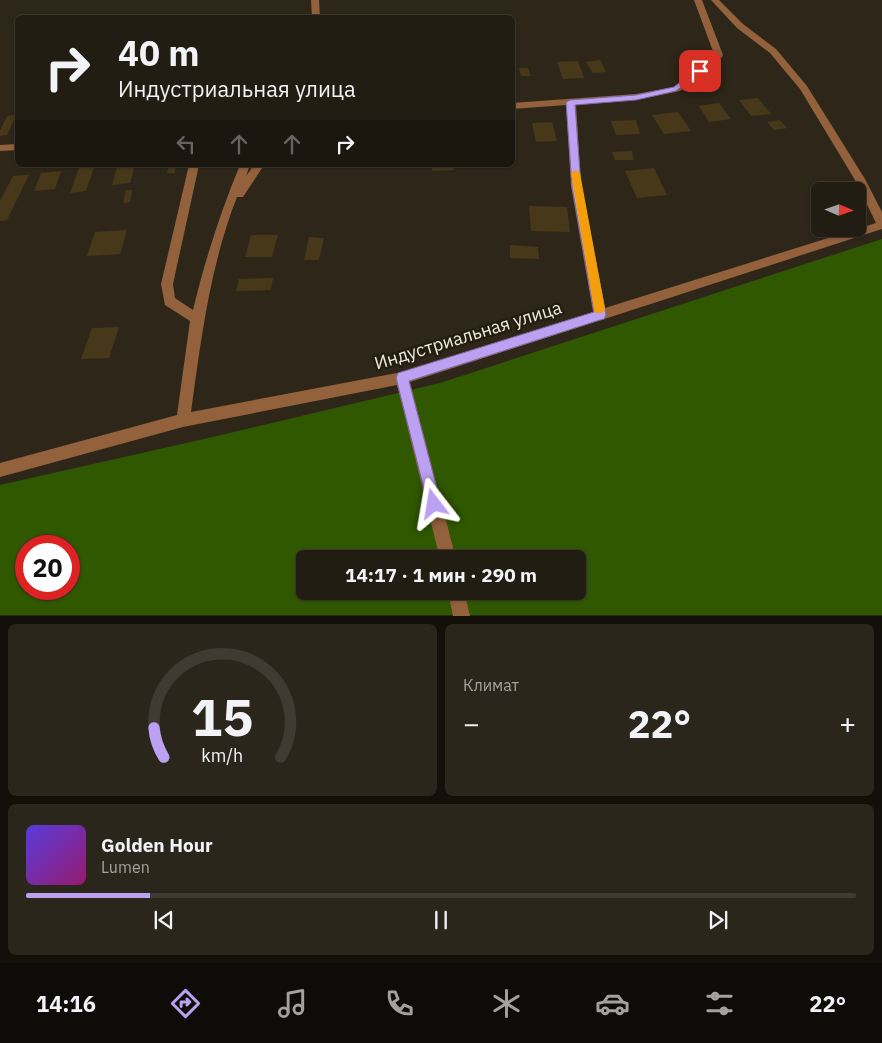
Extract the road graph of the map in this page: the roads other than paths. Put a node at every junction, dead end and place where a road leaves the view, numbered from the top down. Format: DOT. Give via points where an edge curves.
graph roads {
  1 [pos="315,0"];
  2 [pos="698,0"];
  3 [pos="715,0"];
  4 [pos="316,15"];
  5 [pos="570,102"];
  6 [pos="515,106"];
  7 [pos="15,147"];
  8 [pos="0,148"];
  9 [pos="194,167"];
  10 [pos="244,167"];
  11 [pos="258,167"];
  12 [pos="226,212"];
  13 [pos="882,224"];
  14 [pos="600,315"];
  15 [pos="197,319"];
  16 [pos="402,378"];
  17 [pos="183,420"];
  18 [pos="0,470"];
  19 [pos="446,550"];
  20 [pos="458,600"];
  21 [pos="462,616"];
  1 -- 4 [label="street"];
  2 -- 5 [label="street" via="719,55 676,89 636,97"];
  3 -- 13 [label="street" via="740,26 773,51 804,88 860,179"];
  5 -- 6 [label="street"];
  5 -- 14 [label="street" via="576,186"];
  7 -- 8 [label="street"];
  9 -- 15 [label="street" via="166,284 170,301"];
  10 -- 12 [label="street"];
  11 -- 12 [label="street"];
  12 -- 15 [label="street"];
  13 -- 14 [label="street, Индустриальная улица"];
  14 -- 16 [label="street, Индустриальная улица"];
  15 -- 17 [label="street"];
  16 -- 17 [label="street, Индустриальная улица"];
  16 -- 19 [label="street"];
  17 -- 18 [label="street, Индустриальная улица"];
  20 -- 21 [label="street"];
}
